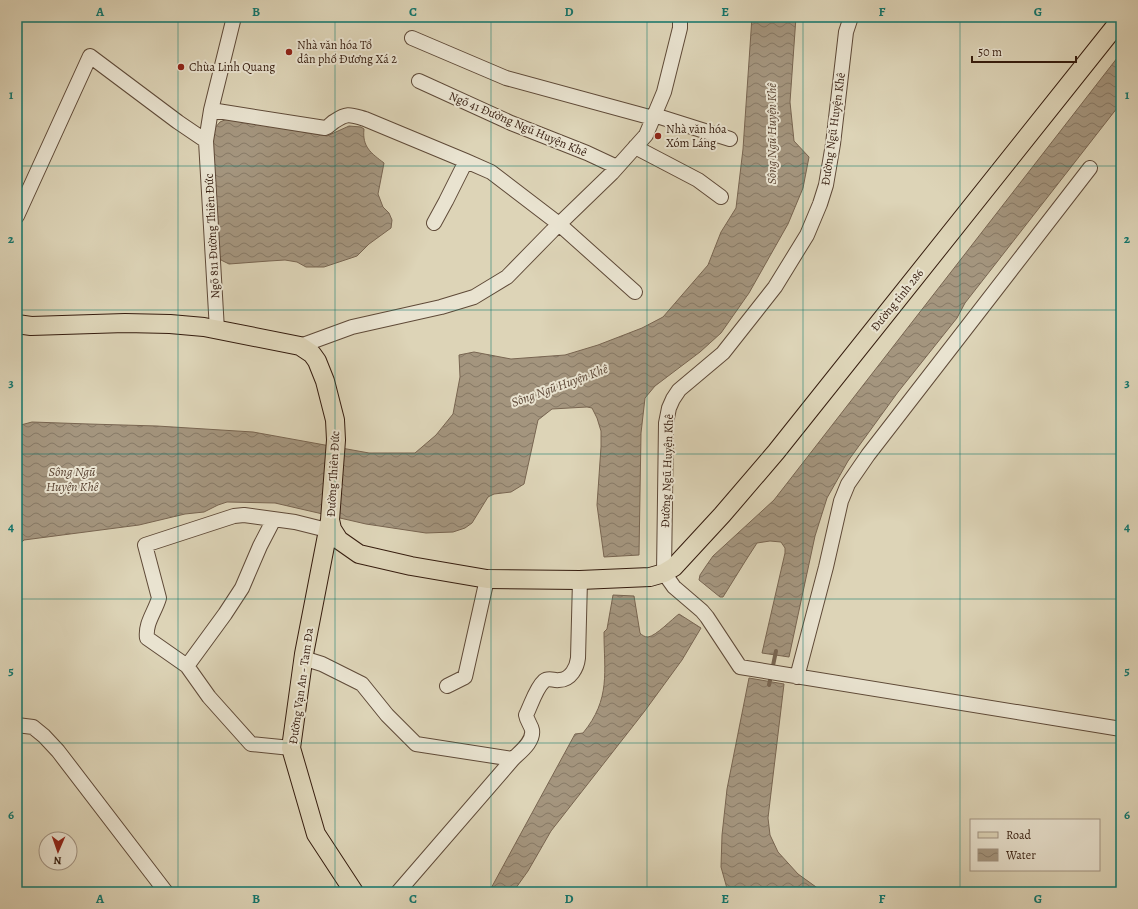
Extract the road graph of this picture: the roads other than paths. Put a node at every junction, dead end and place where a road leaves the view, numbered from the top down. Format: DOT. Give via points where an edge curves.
graph roads {
  1 [pos="234,17"];
  2 [pos="680,17"];
  3 [pos="851,17"];
  4 [pos="1121,19"];
  5 [pos="412,38"];
  6 [pos="419,81"];
  7 [pos="211,110"];
  8 [pos="654,116"];
  9 [pos="730,139"];
  10 [pos="206,141"];
  11 [pos="635,147"];
  12 [pos="466,161"];
  13 [pos="617,167"];
  14 [pos="1090,168"];
  15 [pos="21,196"];
  16 [pos="721,197"];
  17 [pos="17,216"];
  18 [pos="434,223"];
  19 [pos="559,224"];
  20 [pos="635,292"];
  21 [pos="22,326"];
  22 [pos="217,330"];
  23 [pos="300,346"];
  24 [pos="274,519"];
  25 [pos="329,525"];
  26 [pos="359,554"];
  27 [pos="321,562"];
  28 [pos="664,573"];
  29 [pos="487,579"];
  30 [pos="580,580"];
  31 [pos="303,658"];
  32 [pos="187,666"];
  33 [pos="791,676"];
  34 [pos="447,686"];
  35 [pos="17,725"];
  36 [pos="1121,729"];
  37 [pos="291,748"];
  38 [pos="513,759"];
  39 [pos="166,892"];
  40 [pos="354,892"];
  41 [pos="398,892"];
  1 -- 7 [label="street, Ngõ 811 Đường Thiên Đức"];
  2 -- 8 [label="street" via="680,28 664,92"];
  3 -- 28 [label="street, Đường Ngũ Huyện Khê" via="846,32 826,185 807,235 775,287 741,332 723,353 679,390 669,408 666,423"];
  4 -- 28 [label="main road, Đường tỉnh 286" via="776,452 674,567"];
  5 -- 8 [label="street" via="506,78"];
  6 -- 13 [label="street, Ngõ 41 Đường Ngũ Huyện Khê"];
  7 -- 10 [label="street, Ngõ 811 Đường Thiên Đức"];
  7 -- 12 [label="street" via="325,128 343,115 351,115"];
  8 -- 9 [label="street"];
  8 -- 11 [label="street" via="646,135"];
  10 -- 15 [label="street" via="90,56"];
  10 -- 22 [label="street, Ngõ 811 Đường Thiên Đức"];
  11 -- 13 [label="street"];
  11 -- 16 [label="street" via="698,180"];
  12 -- 18 [label="street"];
  12 -- 19 [label="street" via="491,172"];
  13 -- 19 [label="street"];
  14 -- 33 [label="street" via="868,454 848,484 841,501 826,567"];
  15 -- 17 [label="street"];
  19 -- 20 [label="street"];
  19 -- 23 [label="street" via="507,277 474,297 352,327"];
  21 -- 22 [label="main road" via="125,323 170,324"];
  22 -- 23 [label="main road"];
  23 -- 25 [label="main road, Đường Thiên Đức" via="312,354 321,371 335,420 336,440"];
  24 -- 25 [label="street"];
  24 -- 32 [label="street" via="242,588"];
  24 -- 32 [label="street" via="234,516 145,545 159,598 150,617 147,638"];
  25 -- 26 [label="main road, Đường Thiên Đức" via="339,540"];
  25 -- 27 [label="main road, Đường Vạn An - Tam Đa"];
  26 -- 27 [label="main road" via="332,551"];
  26 -- 29 [label="main road, Đường Thiên Đức"];
  27 -- 31 [label="main road, Đường Vạn An - Tam Đa"];
  28 -- 30 [label="main road, Đường Thiên Đức" via="650,577"];
  28 -- 33 [label="street" via="671,584 707,617 740,668"];
  29 -- 30 [label="main road, Đường Thiên Đức"];
  29 -- 34 [label="street" via="465,677"];
  30 -- 38 [label="street" via="577,666 566,678 546,680 541,685 526,715 532,729 531,740"];
  31 -- 37 [label="main road, Đường Vạn An - Tam Đa"];
  31 -- 38 [label="street" via="322,664 362,684 416,744"];
  32 -- 37 [label="street" via="250,744"];
  33 -- 36 [label="street"];
  35 -- 39 [label="street" via="33,727 58,751"];
  37 -- 40 [label="main road, Đường Vạn An - Tam Đa" via="316,834"];
  38 -- 41 [label="street"];
}
